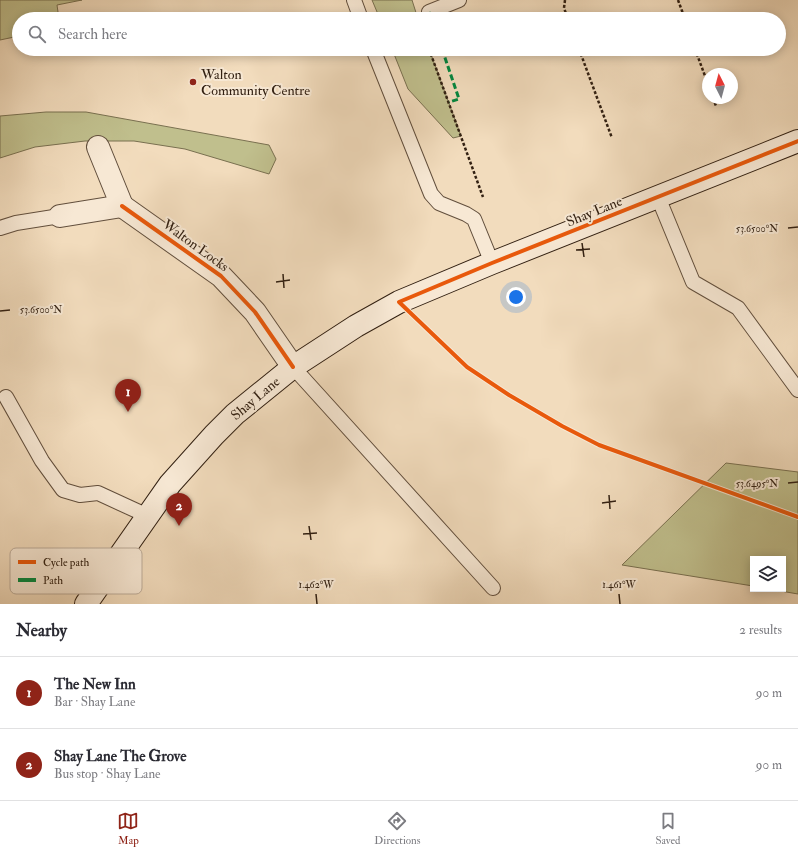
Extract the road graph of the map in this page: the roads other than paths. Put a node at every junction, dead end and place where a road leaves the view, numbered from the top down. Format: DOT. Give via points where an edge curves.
graph roads {
  1 [pos="354,0"];
  2 [pos="459,0"];
  3 [pos="358,12"];
  4 [pos="429,12"];
  5 [pos="376,56"];
  6 [pos="798,141"];
  7 [pos="98,147"];
  8 [pos="658,197"];
  9 [pos="122,206"];
  10 [pos="60,216"];
  11 [pos="0,228"];
  12 [pos="492,263"];
  13 [pos="293,367"];
  14 [pos="798,390"];
  15 [pos="6,397"];
  16 [pos="148,516"];
  17 [pos="127,548"];
  18 [pos="493,588"];
  1 -- 3 [label="lane"];
  2 -- 4 [label="lane"];
  5 -- 12 [label="lane" via="431,194 439,203 474,219"];
  6 -- 8 [label="main road, Shay Lane"];
  7 -- 9 [label="main road"];
  8 -- 12 [label="main road, Shay Lane"];
  8 -- 14 [label="lane" via="692,282 738,308"];
  9 -- 10 [label="main road"];
  9 -- 13 [label="main road, Walton Locks" via="221,276 255,312"];
  10 -- 11 [label="lane"];
  12 -- 13 [label="main road, Shay Lane" via="398,302"];
  13 -- 16 [label="main road, Shay Lane" via="235,414 214,435 170,484"];
  13 -- 18 [label="lane"];
  15 -- 16 [label="lane" via="42,462 63,490 80,495 98,493"];
  16 -- 17 [label="main road, Shay Lane"];
}
